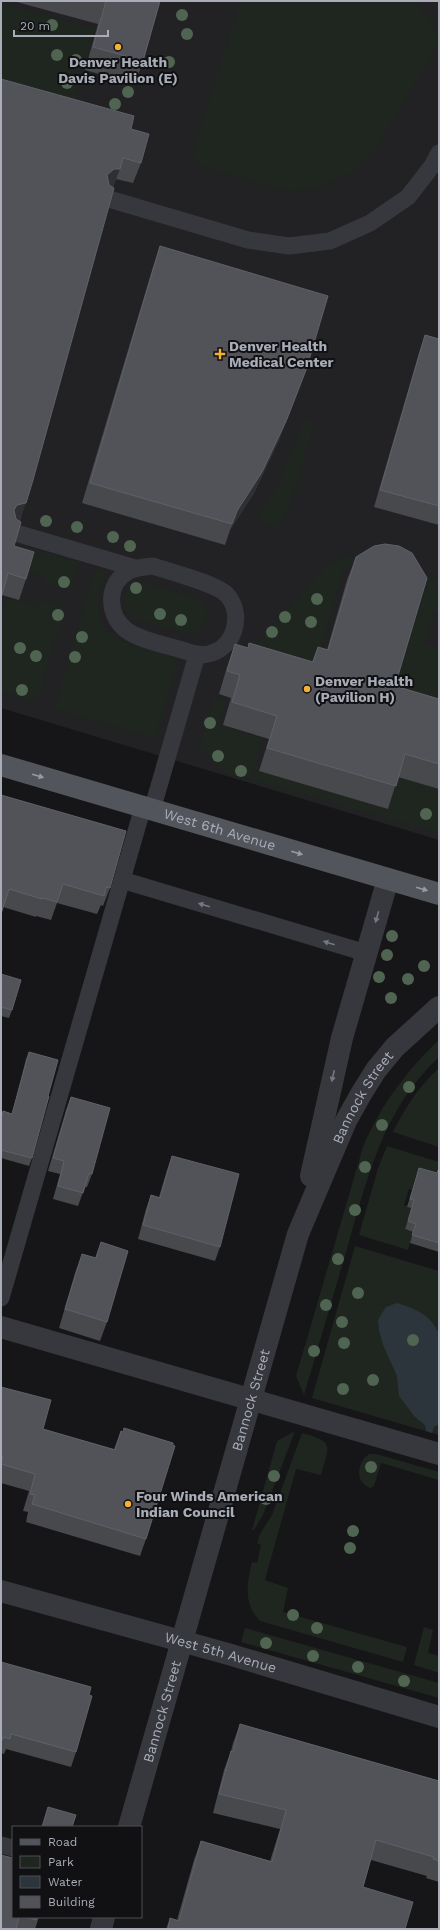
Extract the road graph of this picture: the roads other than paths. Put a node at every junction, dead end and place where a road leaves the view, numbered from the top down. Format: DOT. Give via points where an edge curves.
graph roads {
  1 [pos="439,152"];
  2 [pos="109,199"];
  3 [pos="16,533"];
  4 [pos="135,568"];
  5 [pos="197,655"];
  6 [pos="1,765"];
  7 [pos="148,809"];
  8 [pos="388,879"];
  9 [pos="122,880"];
  10 [pos="439,894"];
  11 [pos="366,953"];
  12 [pos="439,1007"];
  13 [pos="298,1234"];
  14 [pos="1,1298"];
  15 [pos="1,1327"];
  16 [pos="251,1400"];
  17 [pos="439,1454"];
  18 [pos="1,1591"];
  19 [pos="182,1641"];
  20 [pos="439,1718"];
  21 [pos="129,1826"];
  22 [pos="1,1845"];
  23 [pos="12,1848"];
  24 [pos="104,1918"];
  25 [pos="101,1929"];
  1 -- 2 [label="lane" via="432,166 408,197 370,223 330,241 289,246 248,240"];
  3 -- 4 [label="lane"];
  4 -- 5 [label="lane" via="119,579 113,590 111,602 118,623 137,636"];
  4 -- 5 [label="lane" via="153,566 219,588 228,596 234,606 236,618 229,641 212,653"];
  5 -- 7 [label="lane"];
  6 -- 7 [label="main road, West 6th Avenue, one-way"];
  7 -- 8 [label="main road, West 6th Avenue, one-way"];
  7 -- 9 [label="lane"];
  8 -- 10 [label="main road, West 6th Avenue, one-way"];
  8 -- 11 [label="street, one-way"];
  11 -- 9 [label="lane, one-way"];
  9 -- 14 [label="lane"];
  11 -- 13 [label="street, one-way" via="342,1038"];
  12 -- 13 [label="street, Bannock Street" via="394,1047 361,1094 346,1121"];
  13 -- 16 [label="street, Bannock Street"];
  15 -- 16 [label="street"];
  16 -- 17 [label="street"];
  16 -- 19 [label="street, Bannock Street"];
  18 -- 19 [label="street, West 5th Avenue"];
  19 -- 20 [label="street, West 5th Avenue"];
  19 -- 21 [label="street, Bannock Street"];
  22 -- 23 [label="lane"];
  24 -- 25 [label="street"];
}
